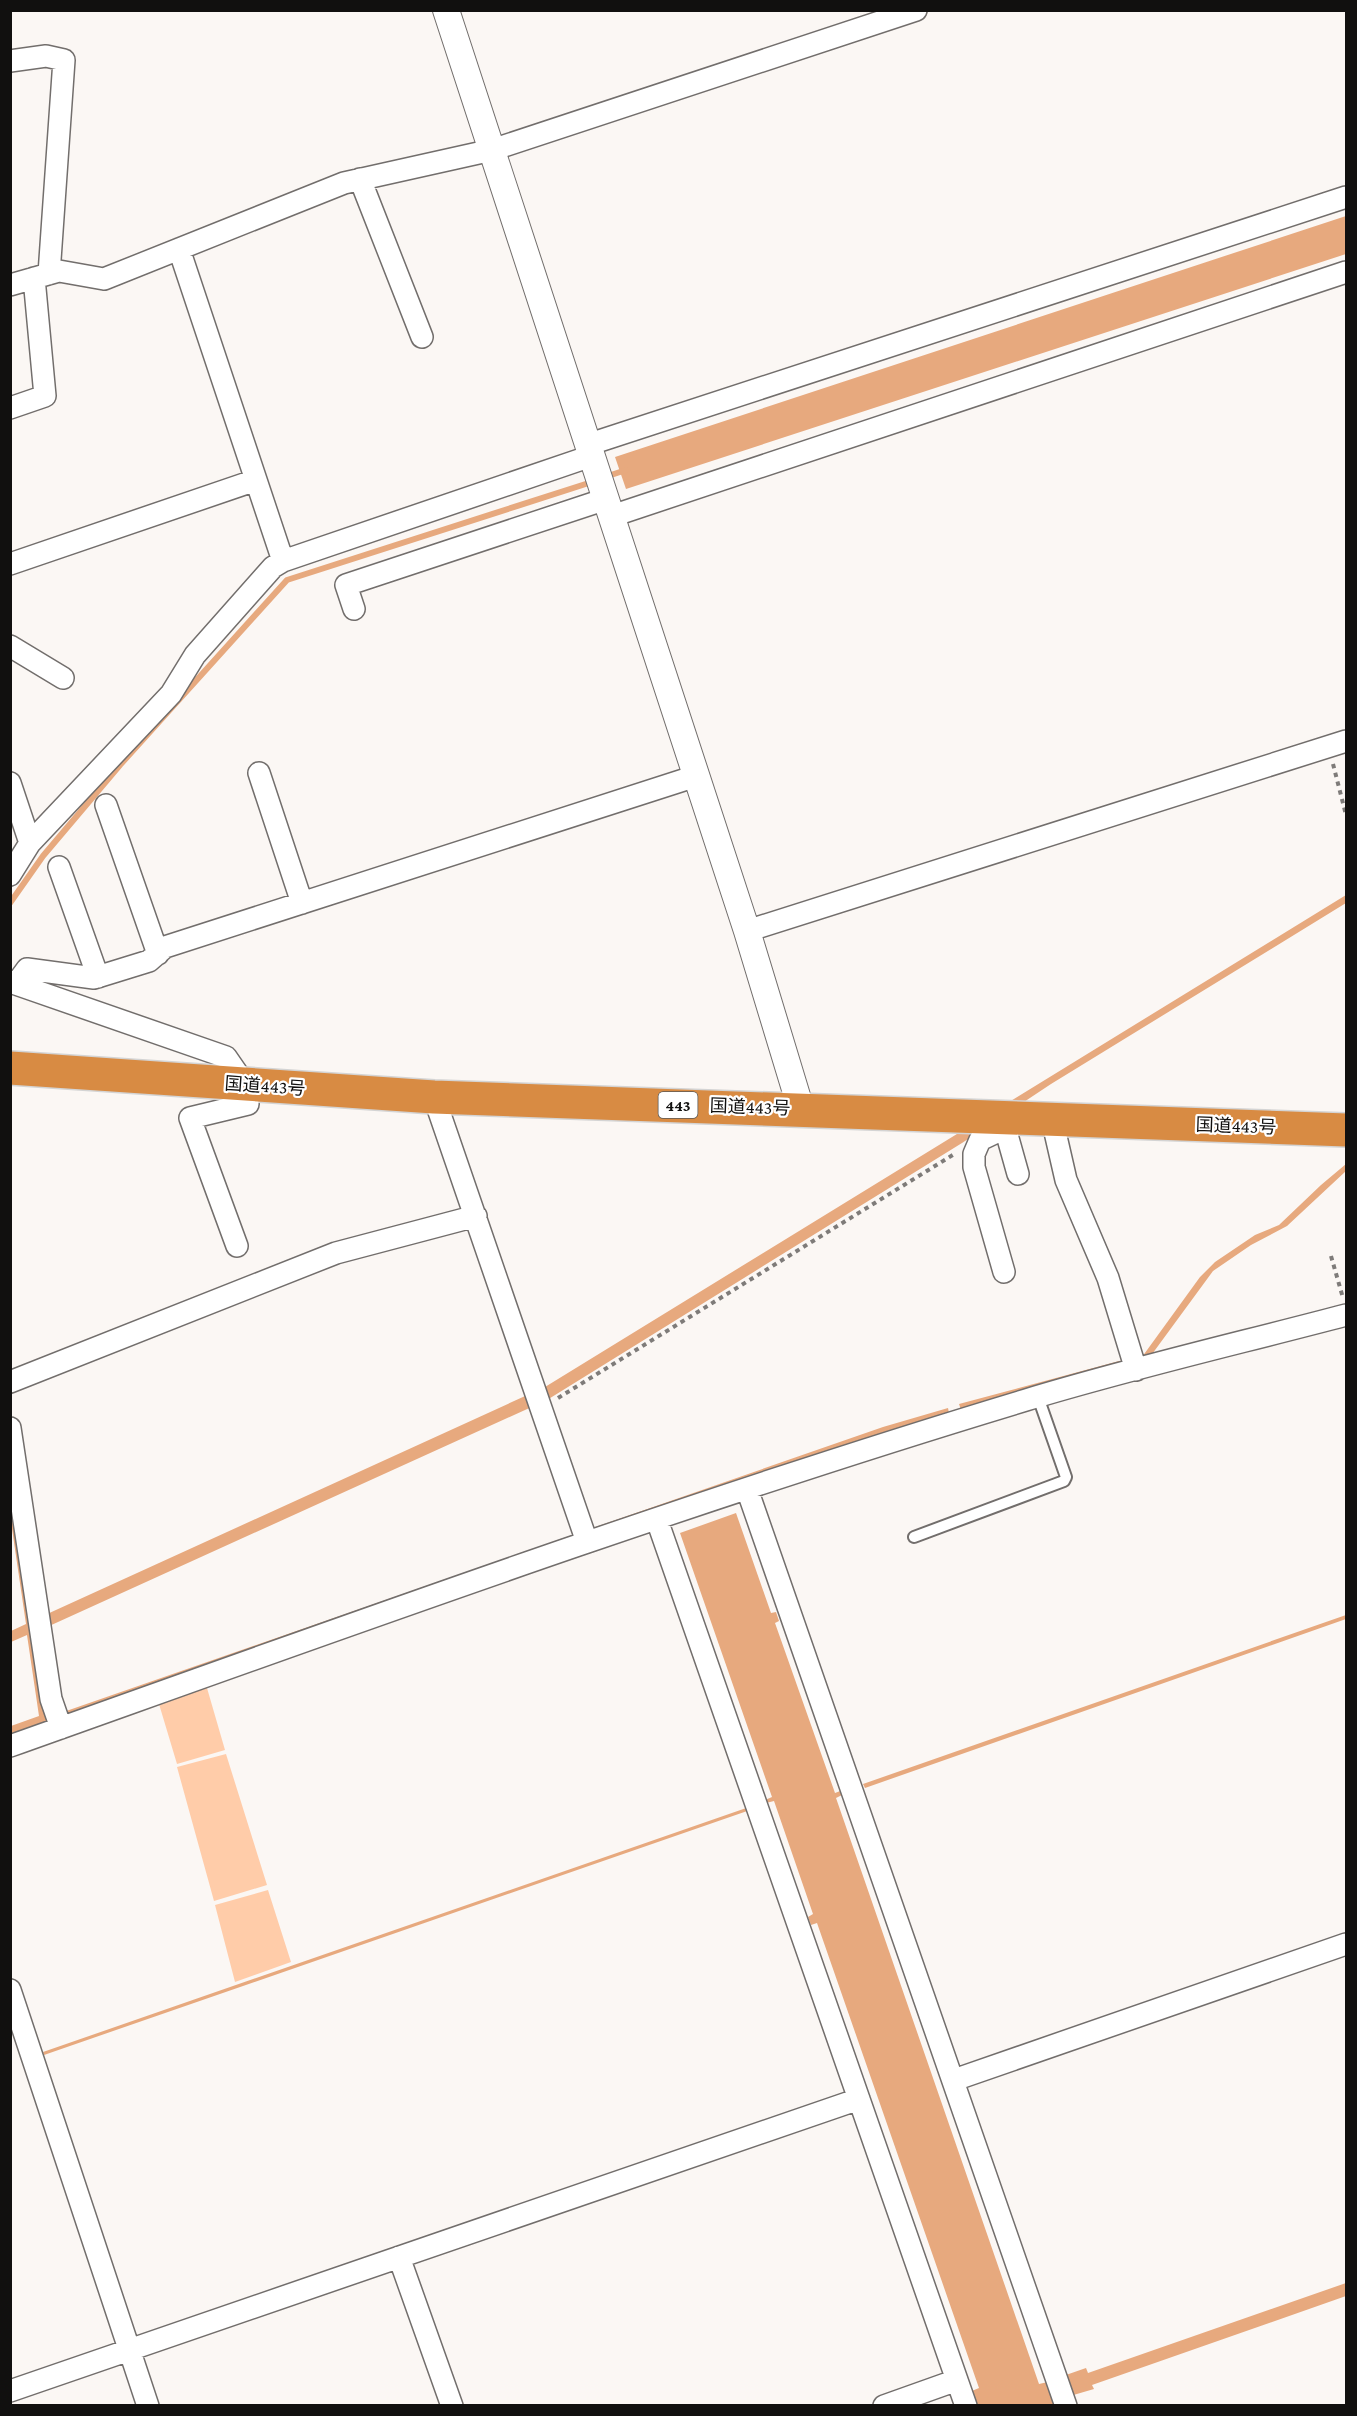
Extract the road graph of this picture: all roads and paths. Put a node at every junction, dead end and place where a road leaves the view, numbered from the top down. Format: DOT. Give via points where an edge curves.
graph roads {
  1 [pos="446,10"];
  2 [pos="916,10"];
  3 [pos="10,61"];
  4 [pos="492,150"];
  5 [pos="360,179"];
  6 [pos="1347,197"];
  7 [pos="179,249"];
  8 [pos="1347,272"];
  9 [pos="42,276"];
  10 [pos="10,285"];
  11 [pos="422,337"];
  12 [pos="10,408"];
  13 [pos="589,451"];
  14 [pos="256,480"];
  15 [pos="609,507"];
  16 [pos="283,561"];
  17 [pos="10,564"];
  18 [pos="354,609"];
  19 [pos="10,646"];
  20 [pos="63,678"];
  21 [pos="1337,744"];
  22 [pos="259,773"];
  23 [pos="696,776"];
  24 [pos="10,783"];
  25 [pos="106,805"];
  26 [pos="1347,815"];
  27 [pos="30,843"];
  28 [pos="59,867"];
  29 [pos="10,875"];
  30 [pos="302,903"];
  31 [pos="747,932"];
  32 [pos="158,954"];
  33 [pos="98,977"];
  34 [pos="13,983"];
  35 [pos="10,1068"];
  36 [pos="246,1086"];
  37 [pos="435,1097"];
  38 [pos="801,1109"];
  39 [pos="1052,1119"];
  40 [pos="1004,1122"];
  41 [pos="1347,1130"];
  42 [pos="980,1140"];
  43 [pos="1018,1174"];
  44 [pos="476,1216"];
  45 [pos="237,1246"];
  46 [pos="1331,1256"];
  47 [pos="1004,1272"];
  48 [pos="1345,1307"];
  49 [pos="1136,1370"];
  50 [pos="10,1382"];
  51 [pos="1038,1396"];
  52 [pos="542,1409"];
  53 [pos="10,1428"];
  54 [pos="747,1489"];
  55 [pos="657,1520"];
  56 [pos="914,1537"];
  57 [pos="587,1542"];
  58 [pos="61,1728"];
  59 [pos="10,1746"];
  60 [pos="1347,1944"];
  61 [pos="10,1990"];
  62 [pos="954,2080"];
  63 [pos="859,2099"];
  64 [pos="399,2257"];
  65 [pos="130,2350"];
  66 [pos="957,2380"];
  67 [pos="10,2391"];
  68 [pos="148,2406"];
  69 [pos="452,2406"];
  70 [pos="884,2406"];
  71 [pos="966,2406"];
  72 [pos="1066,2406"];
  1 -- 4 [label="street"];
  2 -- 4 [label="street"];
  3 -- 9 [label="street" via="46,56 64,60"];
  4 -- 5 [label="street"];
  4 -- 13 [label="street"];
  5 -- 7 [label="street"];
  5 -- 11 [label="street"];
  6 -- 13 [label="street"];
  7 -- 9 [label="street" via="104,279 59,271"];
  7 -- 14 [label="street"];
  8 -- 15 [label="street"];
  9 -- 10 [label="street"];
  9 -- 12 [label="street" via="45,396"];
  13 -- 15 [label="street"];
  13 -- 16 [label="street"];
  14 -- 16 [label="street"];
  14 -- 17 [label="street"];
  15 -- 18 [label="street" via="346,585"];
  15 -- 23 [label="street"];
  16 -- 27 [label="street" via="273,567 195,655 171,694"];
  19 -- 20 [label="street"];
  21 -- 26 [label="path"];
  21 -- 31 [label="street"];
  22 -- 30 [label="street"];
  23 -- 30 [label="street"];
  23 -- 31 [label="street"];
  24 -- 27 [label="street"];
  25 -- 32 [label="street"];
  27 -- 29 [label="street"];
  28 -- 33 [label="street"];
  30 -- 32 [label="street" via="165,947"];
  31 -- 38 [label="street"];
  32 -- 33 [label="street" via="149,961"];
  33 -- 34 [label="street" via="27,969"];
  34 -- 36 [label="street" via="226,1057"];
  35 -- 36 [label="highway, 国道443号 / 443"];
  36 -- 37 [label="highway, 国道443号 / 443"];
  36 -- 45 [label="street" via="248,1104 190,1118"];
  37 -- 38 [label="highway, 国道443号 / 443"];
  37 -- 44 [label="street"];
  38 -- 40 [label="highway, 国道443号 / 443"];
  39 -- 40 [label="highway, 国道443号 / 443"];
  39 -- 41 [label="highway, 国道443号 / 443"];
  39 -- 49 [label="street" via="1066,1180 1108,1278"];
  40 -- 42 [label="street"];
  40 -- 43 [label="street"];
  42 -- 47 [label="street" via="974,1167"];
  42 -- 52 [label="path"];
  44 -- 50 [label="street" via="336,1253"];
  44 -- 52 [label="street"];
  46 -- 48 [label="path"];
  48 -- 49 [label="street"];
  49 -- 51 [label="street"];
  51 -- 54 [label="street"];
  51 -- 56 [label="lane" via="1066,1477 1064,1481"];
  52 -- 57 [label="street"];
  53 -- 58 [label="street" via="51,1699"];
  54 -- 55 [label="street"];
  54 -- 62 [label="street"];
  55 -- 57 [label="street"];
  55 -- 63 [label="street"];
  57 -- 58 [label="street"];
  58 -- 59 [label="street"];
  60 -- 62 [label="street"];
  61 -- 65 [label="street"];
  62 -- 72 [label="street"];
  63 -- 64 [label="street"];
  63 -- 66 [label="street"];
  64 -- 65 [label="street"];
  64 -- 69 [label="street"];
  65 -- 67 [label="street"];
  65 -- 68 [label="street"];
  66 -- 70 [label="street"];
  66 -- 71 [label="street"];
}
